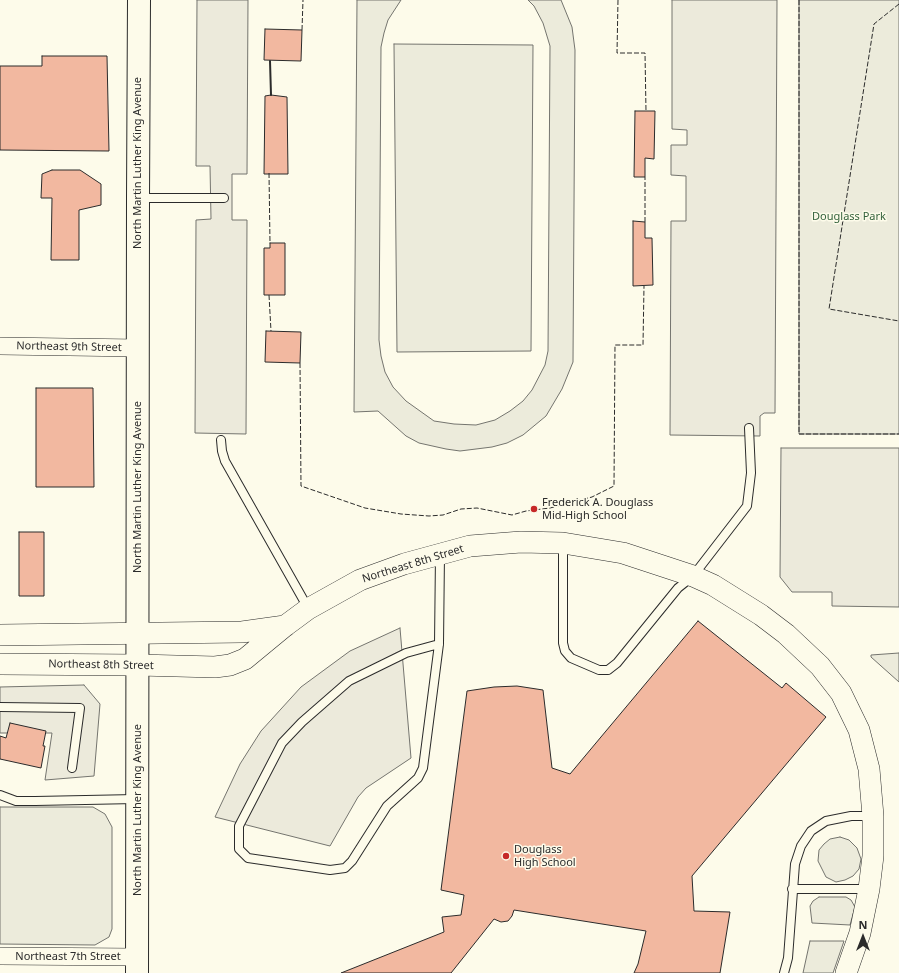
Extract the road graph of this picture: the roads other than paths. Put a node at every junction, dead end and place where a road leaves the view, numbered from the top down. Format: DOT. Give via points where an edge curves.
graph roads {
  1 [pos="139,0"];
  2 [pos="138,198"];
  3 [pos="224,198"];
  4 [pos="0,346"];
  5 [pos="138,348"];
  6 [pos="749,428"];
  7 [pos="221,440"];
  8 [pos="563,543"];
  9 [pos="440,554"];
  10 [pos="693,576"];
  11 [pos="308,609"];
  12 [pos="285,626"];
  13 [pos="138,634"];
  14 [pos="0,635"];
  15 [pos="439,644"];
  16 [pos="0,664"];
  17 [pos="138,665"];
  18 [pos="0,707"];
  19 [pos="72,768"];
  20 [pos="0,795"];
  21 [pos="138,799"];
  22 [pos="874,816"];
  23 [pos="792,889"];
  24 [pos="869,889"];
  25 [pos="0,956"];
  26 [pos="137,965"];
  27 [pos="784,973"];
  28 [pos="846,973"];
  1 -- 2 [label="main road, North Martin Luther King Avenue"];
  2 -- 3 [label="lane"];
  2 -- 5 [label="main road, North Martin Luther King Avenue"];
  4 -- 5 [label="street, Northeast 9th Street"];
  5 -- 13 [label="main road, North Martin Luther King Avenue"];
  6 -- 10 [label="lane" via="751,473 747,506"];
  7 -- 11 [label="lane" via="225,461"];
  8 -- 9 [label="street, Northeast 8th Street" via="521,542 470,546"];
  8 -- 10 [label="street, Northeast 8th Street" via="623,553"];
  8 -- 10 [label="lane" via="565,651 572,658 599,670 608,670 618,663 678,588"];
  9 -- 11 [label="street, Northeast 8th Street" via="360,580"];
  9 -- 15 [label="lane"];
  10 -- 22 [label="street, Northeast 8th Street" via="761,614 820,666 841,693 858,730 869,769"];
  11 -- 12 [label="street, Northeast 8th Street"];
  12 -- 13 [label="street, Northeast 8th Street" via="242,632"];
  12 -- 17 [label="street, Northeast 8th Street" via="245,659 230,665"];
  13 -- 14 [label="street, Northeast 8th Street"];
  13 -- 17 [label="main road, North Martin Luther King Avenue"];
  15 -- 15 [label="lane" via="424,768 418,778 387,806 352,861 345,868 330,870 248,858 239,849 239,826 282,744 302,722 349,681 406,652"];
  16 -- 17 [label="street, Northeast 8th Street"];
  17 -- 21 [label="main road, North Martin Luther King Avenue"];
  18 -- 19 [label="lane" via="80,708"];
  20 -- 21 [label="lane" via="16,801"];
  21 -- 26 [label="main road, North Martin Luther King Avenue"];
  22 -- 23 [label="lane" via="851,816 826,821 811,831 801,846 795,864"];
  22 -- 24 [label="street, Northeast 8th Street"];
  23 -- 24 [label="lane"];
  23 -- 27 [label="lane" via="788,958"];
  24 -- 28 [label="street, Northeast 8th Street" via="860,933"];
  25 -- 26 [label="street, Northeast 7th Street"];
}
